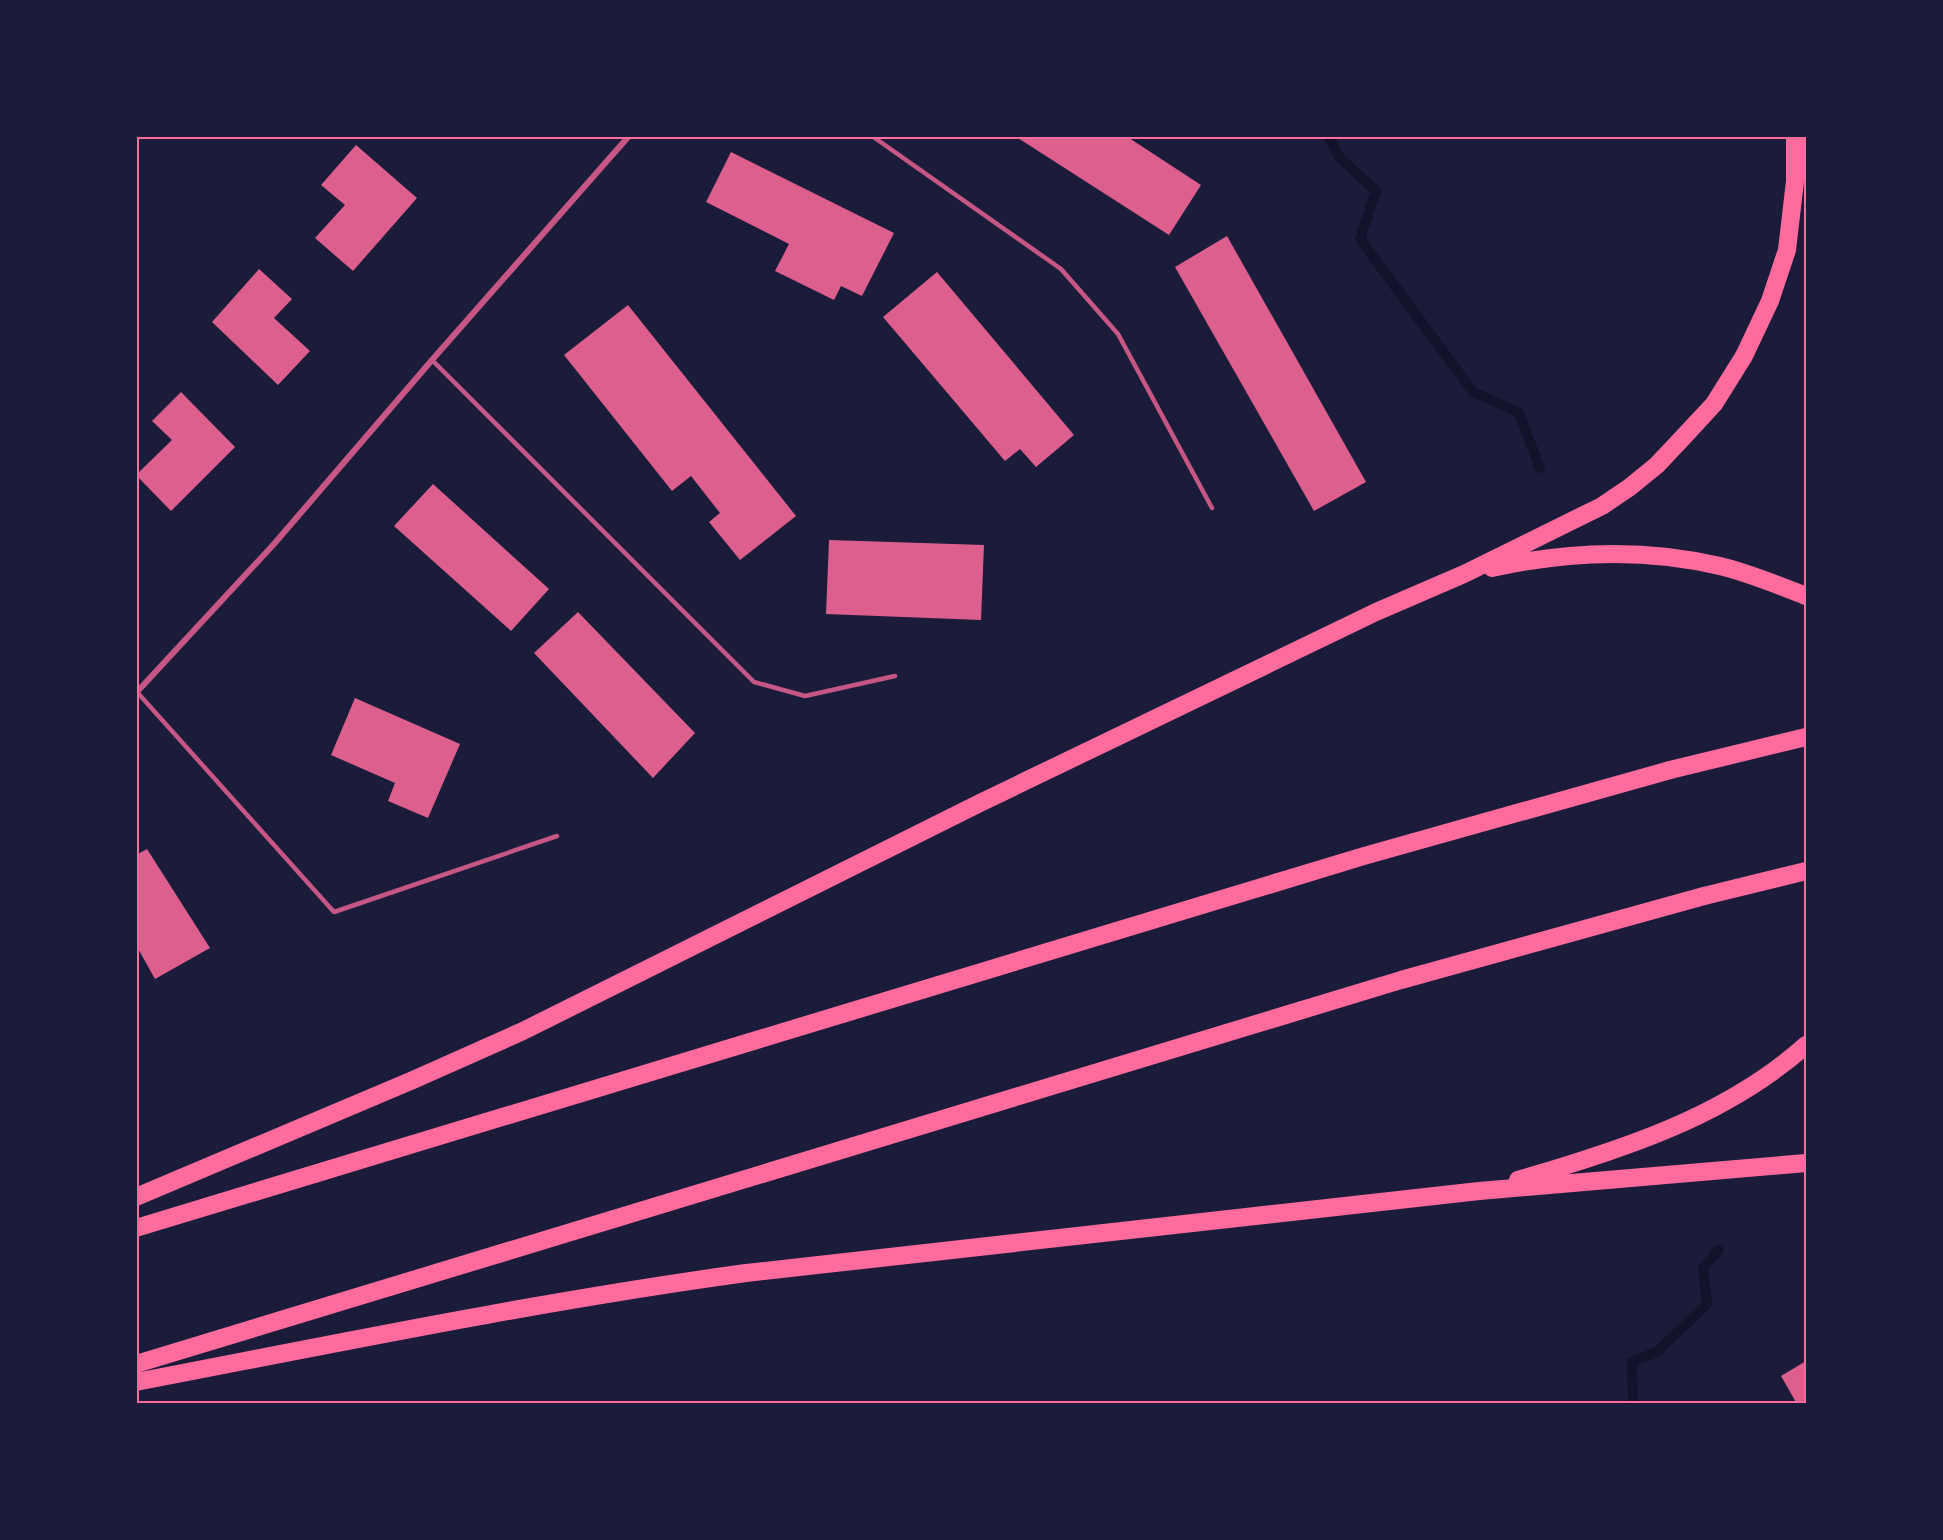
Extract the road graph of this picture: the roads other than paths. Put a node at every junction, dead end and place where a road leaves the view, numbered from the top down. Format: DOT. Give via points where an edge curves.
graph roads {
  1 [pos="629,136"];
  2 [pos="872,136"];
  3 [pos="1795,136"];
  4 [pos="432,360"];
  5 [pos="1212,508"];
  6 [pos="1464,574"];
  7 [pos="1806,596"];
  8 [pos="895,676"];
  9 [pos="137,692"];
  10 [pos="1806,737"];
  11 [pos="557,836"];
  12 [pos="1806,871"];
  13 [pos="1806,1045"];
  14 [pos="1806,1163"];
  15 [pos="1479,1191"];
  16 [pos="136,1197"];
  17 [pos="136,1228"];
  18 [pos="136,1364"];
  19 [pos="136,1382"];
  1 -- 4 [label="street"];
  2 -- 5 [label="lane" via="1061,269 1118,334"];
  3 -- 6 [label="highway" via="1795,181 1787,250 1770,301 1744,356 1714,404 1630,488 1602,506"];
  4 -- 8 [label="lane" via="754,682 805,696"];
  4 -- 9 [label="street" via="274,544"];
  6 -- 7 [label="highway" via="1552,557 1637,554 1721,566"];
  6 -- 16 [label="highway" via="1376,612 982,802 523,1031"];
  9 -- 11 [label="lane" via="334,912"];
  10 -- 17 [label="highway" via="1670,770 1375,852"];
  12 -- 18 [label="highway" via="1401,980"];
  13 -- 15 [label="highway" via="1746,1090 1695,1118 1587,1160"];
  14 -- 15 [label="highway"];
  15 -- 19 [label="highway" via="630,1289"];
}
